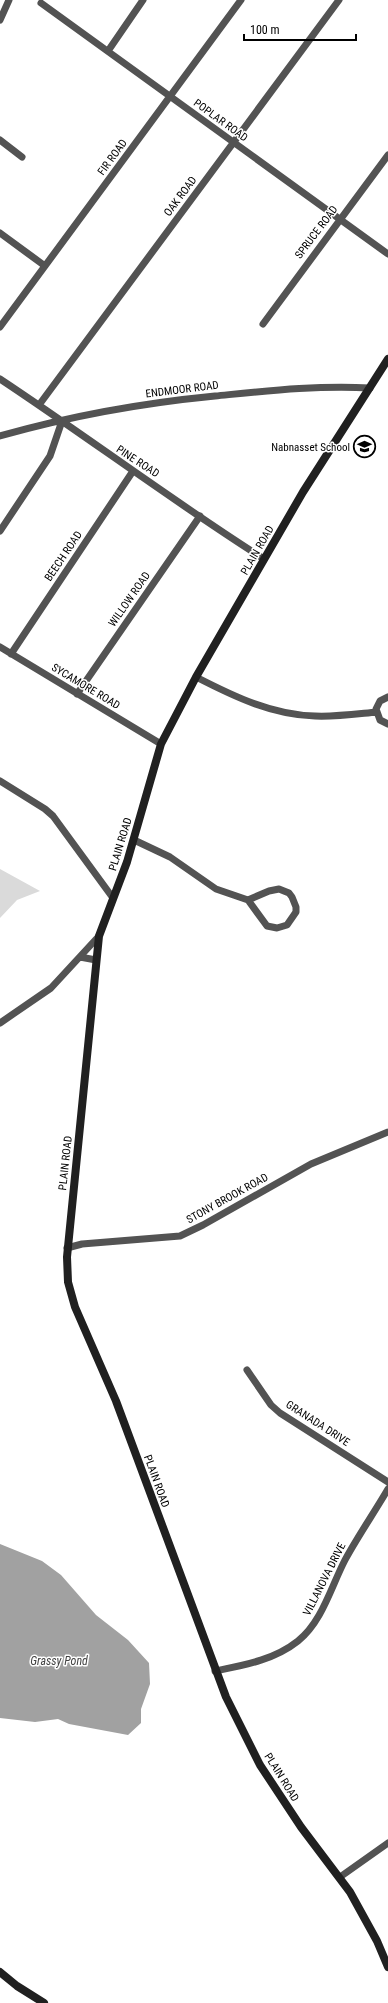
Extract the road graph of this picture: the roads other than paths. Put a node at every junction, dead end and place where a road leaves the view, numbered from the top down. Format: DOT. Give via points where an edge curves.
graph roads {
  1 [pos="9,0"];
  2 [pos="143,0"];
  3 [pos="241,0"];
  4 [pos="339,0"];
  5 [pos="41,3"];
  6 [pos="0,20"];
  7 [pos="108,51"];
  8 [pos="170,96"];
  9 [pos="0,140"];
  10 [pos="234,143"];
  11 [pos="388,155"];
  12 [pos="22,157"];
  13 [pos="339,220"];
  14 [pos="0,233"];
  15 [pos="388,254"];
  16 [pos="45,266"];
  17 [pos="263,324"];
  18 [pos="0,326"];
  19 [pos="388,359"];
  20 [pos="0,380"];
  21 [pos="370,388"];
  22 [pos="39,405"];
  23 [pos="62,421"];
  24 [pos="0,436"];
  25 [pos="133,471"];
  26 [pos="200,516"];
  27 [pos="0,531"];
  28 [pos="264,559"];
  29 [pos="0,647"];
  30 [pos="12,654"];
  31 [pos="196,677"];
  32 [pos="77,694"];
  33 [pos="388,697"];
  34 [pos="376,712"];
  35 [pos="388,724"];
  36 [pos="161,744"];
  37 [pos="0,781"];
  38 [pos="134,840"];
  39 [pos="113,898"];
  40 [pos="248,900"];
  41 [pos="99,936"];
  42 [pos="80,957"];
  43 [pos="96,960"];
  44 [pos="0,1023"];
  45 [pos="388,1132"];
  46 [pos="67,1248"];
  47 [pos="247,1370"];
  48 [pos="388,1482"];
  49 [pos="388,1490"];
  50 [pos="216,1671"];
  51 [pos="388,1843"];
  52 [pos="340,1877"];
  53 [pos="388,1967"];
  54 [pos="0,1972"];
  55 [pos="44,2003"];
  1 -- 6 [label="street"];
  2 -- 7 [label="street"];
  3 -- 8 [label="street, FIR ROAD"];
  4 -- 10 [label="street, OAK ROAD"];
  5 -- 7 [label="street, POPLAR ROAD"];
  7 -- 8 [label="street, POPLAR ROAD"];
  8 -- 10 [label="street, POPLAR ROAD"];
  8 -- 16 [label="street, FIR ROAD"];
  9 -- 12 [label="street"];
  10 -- 13 [label="street, POPLAR ROAD"];
  10 -- 22 [label="street, OAK ROAD"];
  11 -- 13 [label="street, SPRUCE ROAD"];
  13 -- 15 [label="street, POPLAR ROAD"];
  13 -- 17 [label="street, SPRUCE ROAD"];
  14 -- 16 [label="street"];
  16 -- 18 [label="street, FIR ROAD"];
  19 -- 21 [label="main road, PLAIN ROAD"];
  20 -- 22 [label="street, PINE ROAD"];
  21 -- 23 [label="street, ENDMOOR ROAD" via="330,387 188,398"];
  21 -- 28 [label="main road, PLAIN ROAD"];
  22 -- 23 [label="street, PINE ROAD"];
  23 -- 24 [label="street, ENDMOOR ROAD"];
  23 -- 25 [label="street, PINE ROAD"];
  23 -- 27 [label="street" via="50,456"];
  25 -- 26 [label="street, PINE ROAD"];
  25 -- 30 [label="street, BEECH ROAD"];
  26 -- 28 [label="street, PINE ROAD"];
  26 -- 32 [label="street, WILLOW ROAD"];
  28 -- 31 [label="main road, PLAIN ROAD"];
  29 -- 30 [label="street, SYCAMORE ROAD"];
  30 -- 32 [label="street, SYCAMORE ROAD"];
  31 -- 34 [label="street" via="246,701 285,713 325,717"];
  31 -- 36 [label="main road, PLAIN ROAD"];
  32 -- 36 [label="street, SYCAMORE ROAD"];
  33 -- 34 [label="street" via="380,702"];
  34 -- 35 [label="street" via="380,720"];
  36 -- 38 [label="main road, PLAIN ROAD"];
  37 -- 39 [label="street" via="52,816"];
  38 -- 39 [label="main road, PLAIN ROAD"];
  38 -- 40 [label="street" via="170,857 216,889"];
  39 -- 41 [label="main road, PLAIN ROAD"];
  40 -- 40 [label="street" via="268,891 279,890 289,893 295,902 296,912 287,925 272,928 263,922"];
  41 -- 42 [label="street"];
  41 -- 43 [label="main road, PLAIN ROAD"];
  42 -- 43 [label="street"];
  42 -- 44 [label="street" via="50,988"];
  43 -- 46 [label="main road, PLAIN ROAD"];
  45 -- 46 [label="street, STONY BROOK ROAD" via="311,1164 180,1236 82,1244"];
  46 -- 50 [label="main road, PLAIN ROAD" via="68,1282 75,1307 116,1401"];
  47 -- 48 [label="street, GRANADA DRIVE" via="280,1413"];
  49 -- 50 [label="street, VILLANOVA DRIVE" via="346,1558 307,1633 290,1647 269,1658"];
  50 -- 52 [label="main road, PLAIN ROAD" via="240,1728 260,1765 301,1826"];
  51 -- 52 [label="street"];
  52 -- 53 [label="main road, PLAIN ROAD" via="364,1915"];
  54 -- 55 [label="main road"];
}
